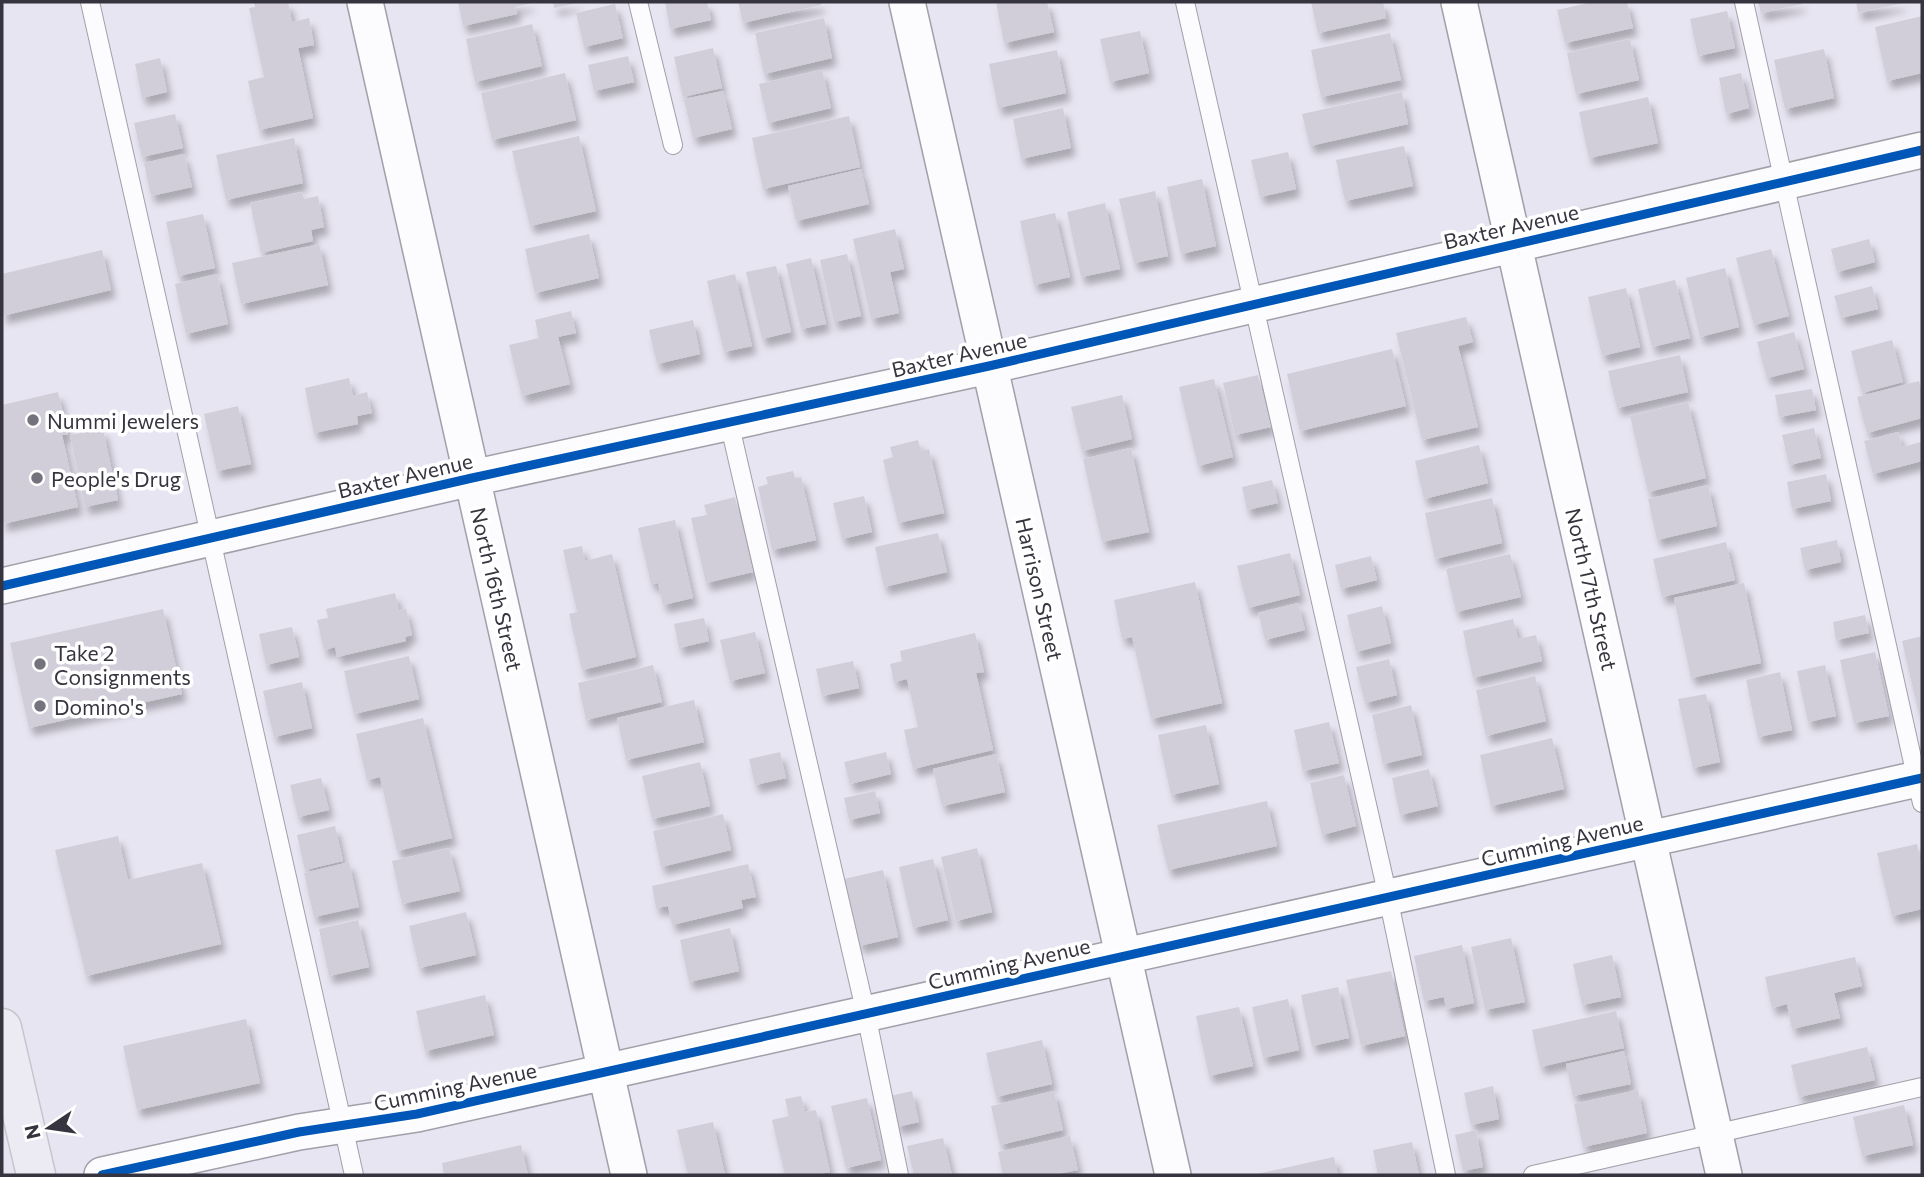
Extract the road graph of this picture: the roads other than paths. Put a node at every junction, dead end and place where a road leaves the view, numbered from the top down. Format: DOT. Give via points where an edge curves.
graph roads {
  1 [pos="90,2"];
  2 [pos="365,2"];
  3 [pos="638,2"];
  4 [pos="907,2"];
  5 [pos="1185,2"];
  6 [pos="1459,2"];
  7 [pos="1744,2"];
  8 [pos="673,145"];
  9 [pos="1922,150"];
  10 [pos="1782,182"];
  11 [pos="1514,243"];
  12 [pos="1252,304"];
  13 [pos="989,366"];
  14 [pos="729,422"];
  15 [pos="472,478"];
  16 [pos="209,537"];
  17 [pos="2,586"];
  18 [pos="1920,786"];
  19 [pos="1648,838"];
  20 [pos="1388,897"];
  21 [pos="1123,956"];
  22 [pos="866,1014"];
  23 [pos="2,1028"];
  24 [pos="605,1071"];
  25 [pos="1922,1087"];
  26 [pos="342,1125"];
  27 [pos="1715,1135"];
  28 [pos="36,1175"];
  29 [pos="102,1175"];
  30 [pos="354,1175"];
  31 [pos="629,1175"];
  32 [pos="899,1175"];
  33 [pos="1173,1175"];
  34 [pos="1446,1175"];
  35 [pos="1533,1175"];
  36 [pos="1724,1175"];
  1 -- 16 [label="lane"];
  2 -- 15 [label="street, North 16th Street"];
  3 -- 8 [label="lane"];
  4 -- 13 [label="street, Harrison Street"];
  5 -- 12 [label="lane"];
  6 -- 11 [label="street, North 17th Street"];
  7 -- 10 [label="lane"];
  9 -- 10 [label="street, Baxter Avenue"];
  10 -- 11 [label="street, Baxter Avenue"];
  10 -- 18 [label="lane"];
  11 -- 12 [label="street, Baxter Avenue"];
  11 -- 19 [label="street, North 17th Street"];
  12 -- 13 [label="street, Baxter Avenue"];
  12 -- 20 [label="lane"];
  13 -- 14 [label="street, Baxter Avenue"];
  13 -- 21 [label="street, Harrison Street"];
  14 -- 15 [label="street, Baxter Avenue"];
  14 -- 22 [label="lane"];
  15 -- 16 [label="street, Baxter Avenue"];
  15 -- 24 [label="street, North 16th Street"];
  16 -- 17 [label="street, Baxter Avenue"];
  16 -- 26 [label="lane"];
  18 -- 19 [label="street, Cumming Avenue"];
  19 -- 20 [label="street, Cumming Avenue"];
  19 -- 27 [label="street, North 17th Street"];
  20 -- 21 [label="street, Cumming Avenue"];
  20 -- 34 [label="lane"];
  21 -- 22 [label="street, Cumming Avenue"];
  21 -- 33 [label="street, Harrison Street"];
  22 -- 24 [label="street, Cumming Avenue"];
  22 -- 32 [label="lane"];
  23 -- 28 [label="highway"];
  24 -- 26 [label="street, Cumming Avenue" via="417,1114"];
  24 -- 31 [label="street, North 16th Street"];
  25 -- 27 [label="lane"];
  26 -- 29 [label="street, Cumming Avenue"];
  26 -- 30 [label="lane"];
  27 -- 35 [label="lane"];
  27 -- 36 [label="street, North 17th Street"];
}
